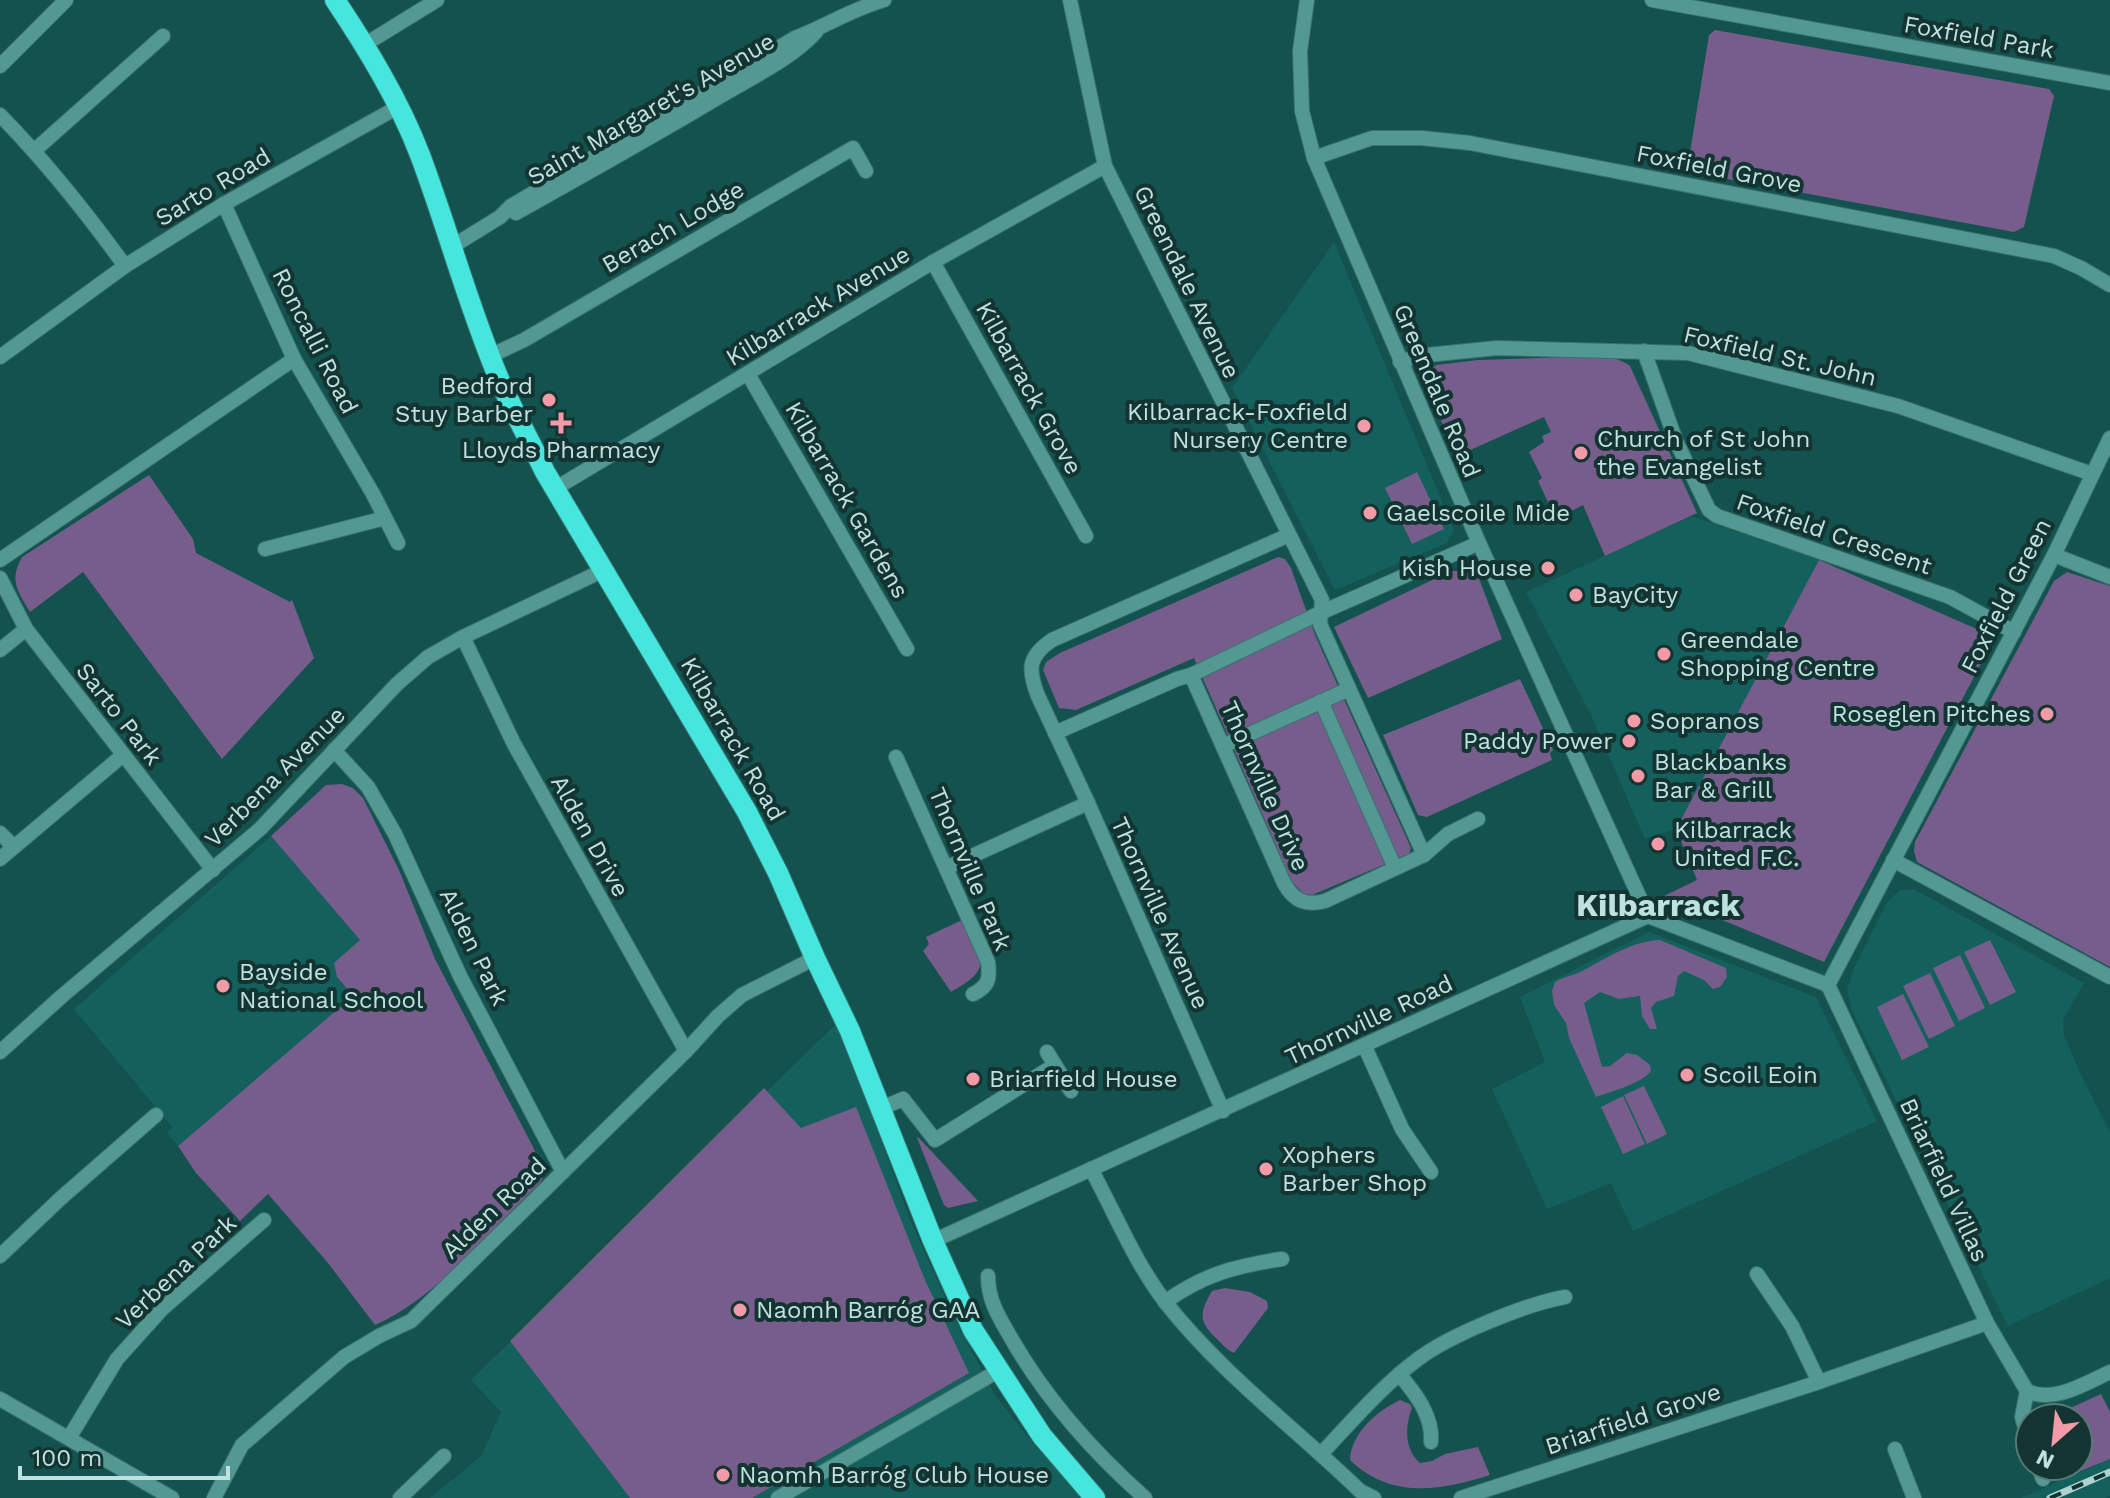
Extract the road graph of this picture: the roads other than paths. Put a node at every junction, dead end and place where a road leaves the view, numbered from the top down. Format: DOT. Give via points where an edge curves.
graph roads {
  1 [pos="66,0"];
  2 [pos="335,0"];
  3 [pos="437,0"];
  4 [pos="884,0"];
  5 [pos="1070,0"];
  6 [pos="1307,0"];
  7 [pos="1652,0"];
  8 [pos="163,36"];
  9 [pos="364,45"];
  10 [pos="0,66"];
  11 [pos="2110,83"];
  12 [pos="398,107"];
  13 [pos="0,115"];
  14 [pos="35,150"];
  15 [pos="1314,158"];
  16 [pos="1105,166"];
  17 [pos="866,171"];
  18 [pos="224,204"];
  19 [pos="453,246"];
  20 [pos="933,262"];
  21 [pos="125,266"];
  22 [pos="2110,285"];
  23 [pos="1644,351"];
  24 [pos="490,356"];
  25 [pos="0,357"];
  26 [pos="294,359"];
  27 [pos="1400,362"];
  28 [pos="748,374"];
  29 [pos="2110,438"];
  30 [pos="2092,474"];
  31 [pos="556,488"];
  32 [pos="385,518"];
  33 [pos="1289,535"];
  34 [pos="1086,536"];
  35 [pos="398,543"];
  36 [pos="1479,543"];
  37 [pos="265,549"];
  38 [pos="2054,555"];
  39 [pos="0,560"];
  40 [pos="604,570"];
  41 [pos="2110,577"];
  42 [pos="0,578"];
  43 [pos="1320,613"];
  44 [pos="26,629"];
  45 [pos="2014,632"];
  46 [pos="463,637"];
  47 [pos="907,649"];
  48 [pos="0,650"];
  49 [pos="1191,675"];
  50 [pos="1349,689"];
  51 [pos="1321,701"];
  52 [pos="1055,733"];
  53 [pos="1223,746"];
  54 [pos="334,750"];
  55 [pos="123,755"];
  56 [pos="896,757"];
  57 [pos="1088,803"];
  58 [pos="1478,819"];
  59 [pos="0,833"];
  60 [pos="13,846"];
  61 [pos="1424,855"];
  62 [pos="0,859"];
  63 [pos="1893,860"];
  64 [pos="948,867"];
  65 [pos="1395,868"];
  66 [pos="213,870"];
  67 [pos="1648,916"];
  68 [pos="815,958"];
  69 [pos="2110,977"];
  70 [pos="1828,985"];
  71 [pos="973,994"];
  72 [pos="1365,1047"];
  73 [pos="686,1051"];
  74 [pos="0,1052"];
  75 [pos="1071,1091"];
  76 [pos="882,1108"];
  77 [pos="1223,1111"];
  78 [pos="156,1115"];
  79 [pos="1091,1169"];
  80 [pos="563,1172"];
  81 [pos="1431,1172"];
  82 [pos="264,1220"];
  83 [pos="933,1241"];
  84 [pos="0,1256"];
  85 [pos="1282,1259"];
  86 [pos="1757,1274"];
  87 [pos="988,1276"];
  88 [pos="1565,1297"];
  89 [pos="1165,1302"];
  90 [pos="1987,1323"];
  91 [pos="998,1371"];
  92 [pos="2110,1372"];
  93 [pos="1399,1374"];
  94 [pos="1819,1382"];
  95 [pos="2027,1391"];
  96 [pos="0,1399"];
  97 [pos="2025,1402"];
  98 [pos="69,1438"];
  99 [pos="1431,1442"];
  100 [pos="1895,1449"];
  101 [pos="1321,1454"];
  102 [pos="444,1456"];
  103 [pos="172,1498"];
  104 [pos="214,1498"];
  105 [pos="400,1498"];
  106 [pos="778,1498"];
  107 [pos="1095,1498"];
  108 [pos="1145,1498"];
  109 [pos="1374,1498"];
  110 [pos="1461,1498"];
  111 [pos="1914,1498"];
  1 -- 10 [label="street"];
  2 -- 9 [label="main road, Kilbarrack Road"];
  3 -- 9 [label="street"];
  4 -- 19 [label="street, Saint Margaret's Avenue" via="795,38 511,206"];
  5 -- 16 [label="street, Greendale Avenue"];
  6 -- 15 [label="street, Greendale Road" via="1300,51 1302,111"];
  7 -- 11 [label="street, Foxfield Park"];
  8 -- 14 [label="street"];
  9 -- 12 [label="main road, Kilbarrack Road"];
  12 -- 18 [label="street, Sarto Road"];
  12 -- 19 [label="main road, Kilbarrack Road"];
  13 -- 14 [label="street"];
  14 -- 21 [label="street"];
  15 -- 22 [label="street, Foxfield Grove" via="1372,138 1470,143 2054,256"];
  15 -- 27 [label="street, Greendale Road"];
  16 -- 20 [label="street, Kilbarrack Avenue"];
  16 -- 33 [label="street, Greendale Avenue"];
  17 -- 24 [label="street, Berach Lodge" via="853,148"];
  18 -- 21 [label="street, Sarto Road"];
  18 -- 26 [label="street, Roncalli Road"];
  19 -- 24 [label="main road, Kilbarrack Road"];
  20 -- 28 [label="street, Kilbarrack Avenue"];
  20 -- 34 [label="street, Kilbarrack Grove"];
  21 -- 25 [label="street, Sarto Road"];
  23 -- 27 [label="street, Foxfield St. John" via="1497,348"];
  23 -- 30 [label="street, Foxfield St. John" via="1688,353 1898,406"];
  23 -- 45 [label="street, Foxfield Crescent" via="1676,441 1709,510 1950,597"];
  24 -- 31 [label="main road, Kilbarrack Road"];
  26 -- 32 [label="street, Roncalli Road"];
  26 -- 39 [label="street"];
  27 -- 36 [label="street, Greendale Road"];
  28 -- 31 [label="street, Kilbarrack Avenue"];
  28 -- 47 [label="street, Kilbarrack Gardens"];
  29 -- 30 [label="street, Foxfield Green"];
  30 -- 38 [label="street, Foxfield Green"];
  31 -- 40 [label="main road, Kilbarrack Road"];
  32 -- 35 [label="street, Roncalli Road"];
  32 -- 37 [label="street"];
  33 -- 43 [label="street, Greendale Avenue" via="1322,600"];
  33 -- 52 [label="street, Thornville Avenue" via="1040,648 1031,665 1032,679"];
  36 -- 43 [label="street"];
  36 -- 67 [label="street, Greendale Road"];
  38 -- 41 [label="street"];
  38 -- 45 [label="street, Foxfield Green"];
  40 -- 46 [label="street, Verbena Avenue"];
  40 -- 68 [label="main road, Kilbarrack Road" via="747,812"];
  42 -- 44 [label="street, Sarto Park"];
  43 -- 49 [label="street"];
  43 -- 50 [label="street, Greendale Avenue"];
  44 -- 48 [label="street"];
  44 -- 55 [label="street, Sarto Park"];
  45 -- 63 [label="street, Foxfield Green"];
  46 -- 54 [label="street, Verbena Avenue" via="428,657 397,684"];
  46 -- 73 [label="street, Alden Drive" via="514,744"];
  49 -- 52 [label="street"];
  49 -- 53 [label="street, Thornville Drive"];
  50 -- 51 [label="street"];
  50 -- 61 [label="street, Greendale Avenue"];
  51 -- 53 [label="street"];
  51 -- 65 [label="street"];
  52 -- 57 [label="street, Thornville Avenue"];
  53 -- 65 [label="street, Thornville Drive" via="1284,883 1299,902 1325,901"];
  54 -- 66 [label="street, Verbena Avenue"];
  54 -- 80 [label="street, Alden Park" via="368,787 395,834 460,976"];
  55 -- 60 [label="street"];
  55 -- 66 [label="street, Sarto Park"];
  56 -- 64 [label="street, Thornville Park"];
  57 -- 64 [label="street"];
  57 -- 77 [label="street, Thornville Avenue"];
  58 -- 61 [label="street, Thornville Drive" via="1448,834"];
  59 -- 60 [label="street"];
  60 -- 62 [label="street"];
  61 -- 65 [label="street, Thornville Drive"];
  63 -- 69 [label="street"];
  63 -- 70 [label="street, Foxfield Green"];
  64 -- 71 [label="street, Thornville Park" via="988,962 990,980"];
  66 -- 74 [label="street, Verbena Avenue"];
  67 -- 70 [label="street"];
  67 -- 72 [label="street, Thornville Road"];
  68 -- 73 [label="street, Alden Road" via="742,995"];
  68 -- 76 [label="main road, Kilbarrack Road"];
  70 -- 90 [label="street, Briarfield Villas"];
  72 -- 77 [label="street, Thornville Road"];
  72 -- 81 [label="street" via="1402,1129"];
  73 -- 80 [label="street, Alden Road"];
  75 -- 76 [label="street" via="1051,1059 935,1140 903,1099"];
  76 -- 83 [label="main road, Kilbarrack Road"];
  77 -- 79 [label="street, Thornville Road"];
  78 -- 84 [label="street"];
  79 -- 83 [label="street, Thornville Road"];
  79 -- 89 [label="street"];
  80 -- 104 [label="street, Alden Road" via="411,1321 344,1357 242,1445"];
  82 -- 98 [label="street, Verbena Park" via="162,1309 117,1359"];
  83 -- 91 [label="main road, Kilbarrack Road" via="973,1330"];
  85 -- 89 [label="street" via="1230,1267"];
  86 -- 94 [label="street" via="1792,1326"];
  87 -- 108 [label="street" via="991,1303 1030,1370 1066,1419"];
  88 -- 93 [label="street" via="1526,1307 1435,1348"];
  89 -- 101 [label="street" via="1221,1363"];
  90 -- 94 [label="street, Briarfield Grove"];
  90 -- 95 [label="street, Briarfield Villas"];
  91 -- 106 [label="street"];
  91 -- 107 [label="main road, Kilbarrack Road" via="1042,1436"];
  92 -- 95 [label="street" via="2050,1397"];
  93 -- 99 [label="street" via="1430,1421"];
  93 -- 101 [label="street"];
  94 -- 110 [label="street, Briarfield Grove"];
  95 -- 97 [label="street"];
  96 -- 98 [label="street"];
  98 -- 103 [label="street"];
  100 -- 111 [label="street"];
  101 -- 109 [label="street"];
  102 -- 105 [label="street"];
}
